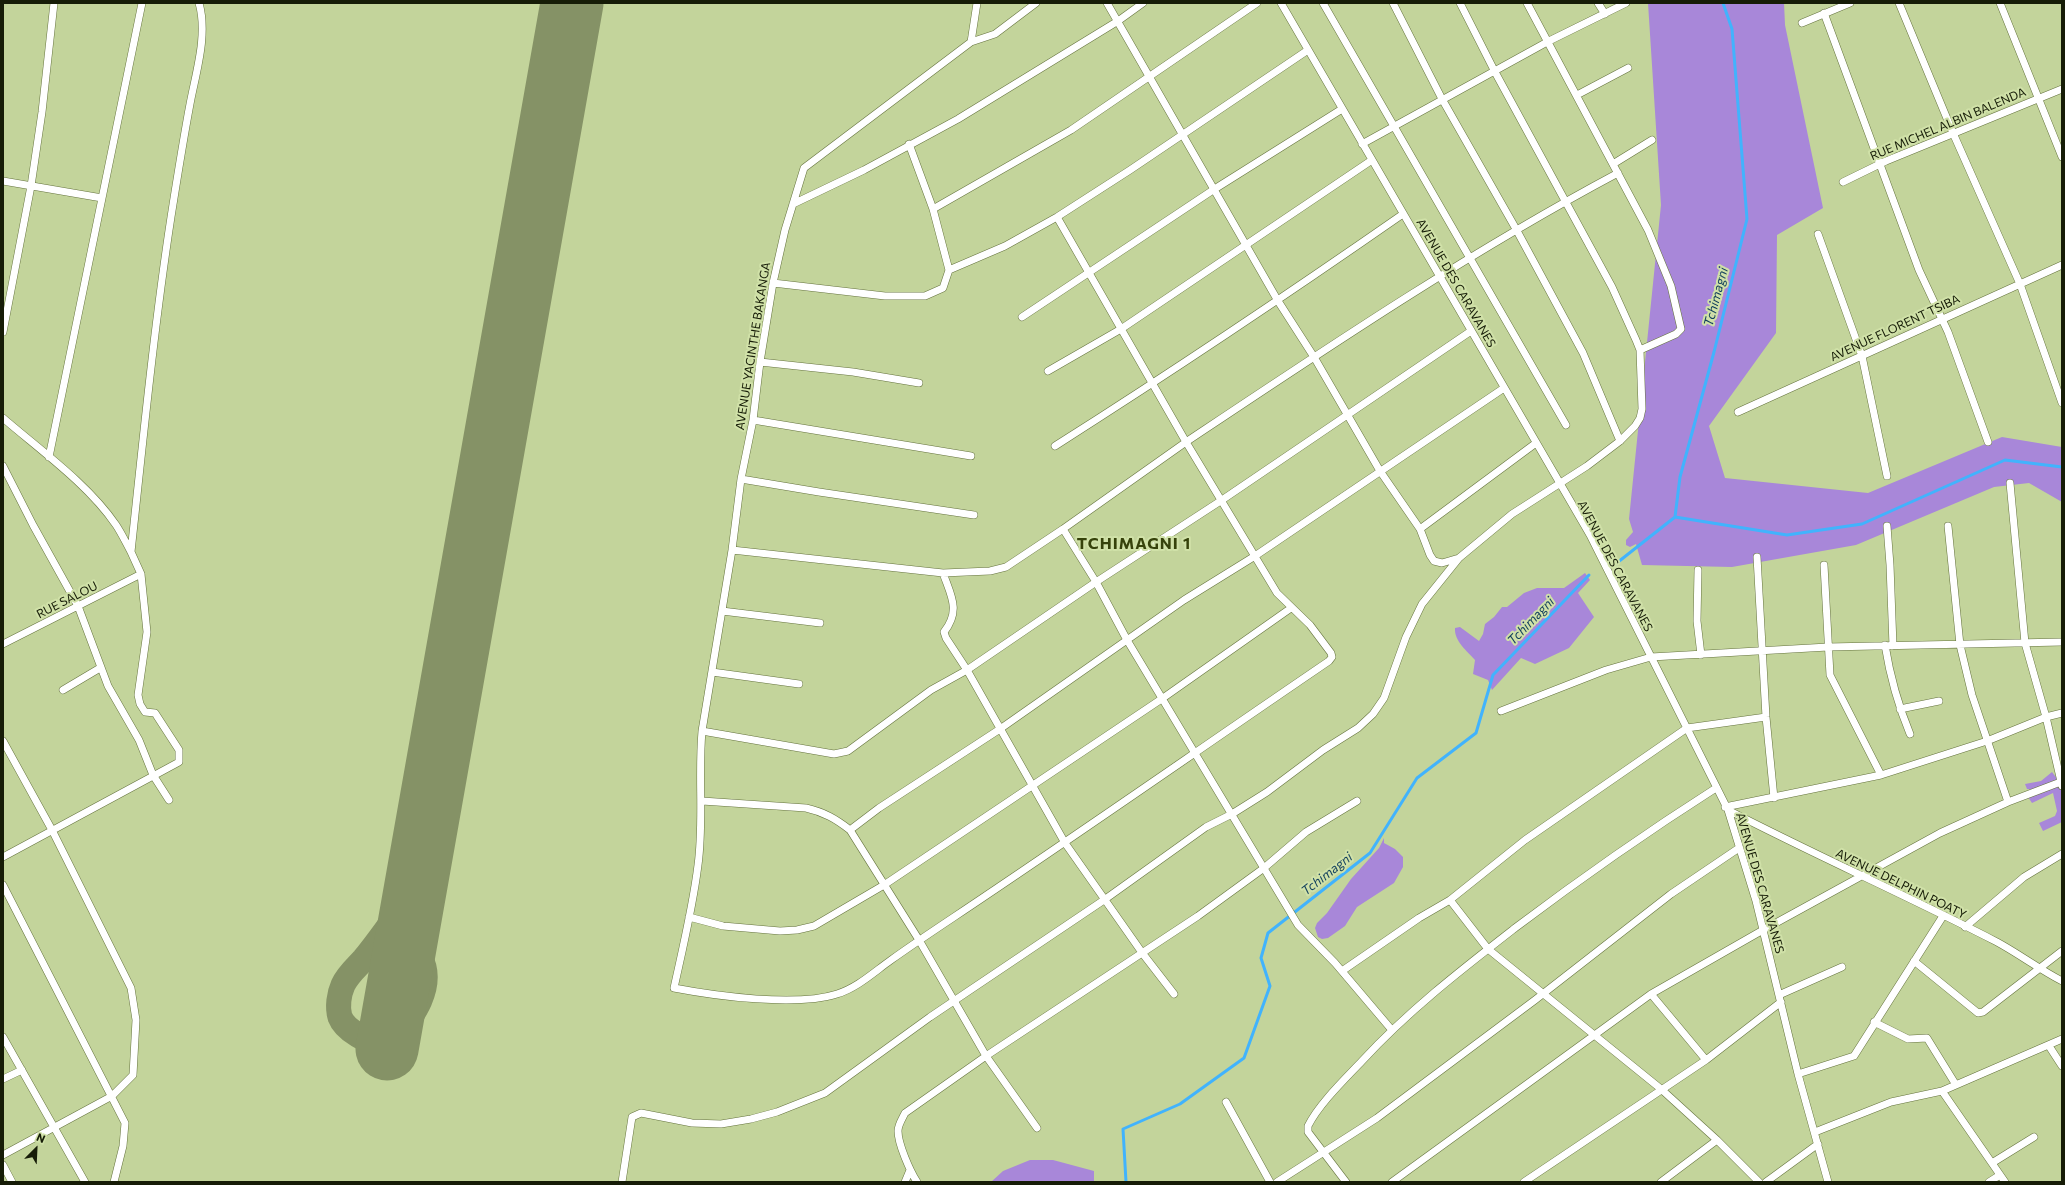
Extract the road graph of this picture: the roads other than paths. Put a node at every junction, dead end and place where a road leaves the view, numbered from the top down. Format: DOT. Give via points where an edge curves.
graph roads {
  1 [pos="54,3"];
  2 [pos="142,3"];
  3 [pos="199,3"];
  4 [pos="978,3"];
  5 [pos="1036,3"];
  6 [pos="1107,3"];
  7 [pos="1143,3"];
  8 [pos="1257,3"];
  9 [pos="1281,3"];
  10 [pos="1323,3"];
  11 [pos="1393,3"];
  12 [pos="1460,3"];
  13 [pos="1527,3"];
  14 [pos="1598,3"];
  15 [pos="1626,3"];
  16 [pos="1848,3"];
  17 [pos="1899,3"];
  18 [pos="2000,3"];
  19 [pos="1824,13"];
  20 [pos="1605,14"];
  21 [pos="1118,21"];
  22 [pos="1802,23"];
  23 [pos="971,42"];
  24 [pos="1549,42"];
  25 [pos="1308,50"];
  26 [pos="1628,68"];
  27 [pos="1495,72"];
  28 [pos="1150,77"];
  29 [pos="2062,89"];
  30 [pos="1577,95"];
  31 [pos="1442,99"];
  32 [pos="2038,99"];
  33 [pos="1342,109"];
  34 [pos="1393,127"];
  35 [pos="1953,133"];
  36 [pos="1182,135"];
  37 [pos="1652,140"];
  38 [pos="909,144"];
  39 [pos="1362,144"];
  40 [pos="2062,157"];
  41 [pos="1372,160"];
  42 [pos="1881,163"];
  43 [pos="1613,164"];
  44 [pos="1618,173"];
  45 [pos="3,181"];
  46 [pos="1843,182"];
  47 [pos="31,186"];
  48 [pos="1213,190"];
  49 [pos="102,198"];
  50 [pos="1565,201"];
  51 [pos="793,204"];
  52 [pos="933,209"];
  53 [pos="1403,214"];
  54 [pos="1057,217"];
  55 [pos="1516,229"];
  56 [pos="1818,234"];
  57 [pos="1246,245"];
  58 [pos="1468,258"];
  59 [pos="2062,265"];
  60 [pos="949,270"];
  61 [pos="1088,272"];
  62 [pos="1439,276"];
  63 [pos="773,283"];
  64 [pos="2020,284"];
  65 [pos="1278,301"];
  66 [pos="1022,317"];
  67 [pos="1942,319"];
  68 [pos="1121,329"];
  69 [pos="1471,331"];
  70 [pos="3,332"];
  71 [pos="1640,350"];
  72 [pos="1862,356"];
  73 [pos="1314,357"];
  74 [pos="760,362"];
  75 [pos="1048,371"];
  76 [pos="919,383"];
  77 [pos="1153,384"];
  78 [pos="1504,388"];
  79 [pos="2062,403"];
  80 [pos="1738,412"];
  81 [pos="1347,415"];
  82 [pos="3,418"];
  83 [pos="753,420"];
  84 [pos="1566,425"];
  85 [pos="1620,441"];
  86 [pos="1186,442"];
  87 [pos="1988,442"];
  88 [pos="1536,443"];
  89 [pos="1055,446"];
  90 [pos="971,456"];
  91 [pos="49,457"];
  92 [pos="3,466"];
  93 [pos="1380,470"];
  94 [pos="1887,476"];
  95 [pos="741,479"];
  96 [pos="2010,483"];
  97 [pos="1559,484"];
  98 [pos="1222,500"];
  99 [pos="974,515"];
  100 [pos="1887,526"];
  101 [pos="1948,526"];
  102 [pos="1063,529"];
  103 [pos="1420,529"];
  104 [pos="732,550"];
  105 [pos="130,552"];
  106 [pos="1255,556"];
  107 [pos="1757,557"];
  108 [pos="1459,558"];
  109 [pos="1824,565"];
  110 [pos="1698,570"];
  111 [pos="943,573"];
  112 [pos="141,574"];
  113 [pos="1096,582"];
  114 [pos="78,606"];
  115 [pos="1291,608"];
  116 [pos="722,611"];
  117 [pos="820,623"];
  118 [pos="1127,640"];
  119 [pos="2062,642"];
  120 [pos="2025,643"];
  121 [pos="3,644"];
  122 [pos="1885,645"];
  123 [pos="1960,645"];
  124 [pos="1893,646"];
  125 [pos="1828,647"];
  126 [pos="1762,652"];
  127 [pos="1701,656"];
  128 [pos="1651,657"];
  129 [pos="100,668"];
  130 [pos="967,670"];
  131 [pos="712,672"];
  132 [pos="799,684"];
  133 [pos="63,690"];
  134 [pos="1163,698"];
  135 [pos="1939,701"];
  136 [pos="1900,709"];
  137 [pos="1501,711"];
  138 [pos="2062,713"];
  139 [pos="1766,717"];
  140 [pos="2046,717"];
  141 [pos="1000,728"];
  142 [pos="1687,728"];
  143 [pos="702,731"];
  144 [pos="1910,734"];
  145 [pos="3,741"];
  146 [pos="1988,741"];
  147 [pos="1194,752"];
  148 [pos="1881,775"];
  149 [pos="153,776"];
  150 [pos="1031,784"];
  151 [pos="2062,785"];
  152 [pos="1716,788"];
  153 [pos="1774,798"];
  154 [pos="169,800"];
  155 [pos="702,801"];
  156 [pos="1357,801"];
  157 [pos="2008,802"];
  158 [pos="1727,808"];
  159 [pos="1232,814"];
  160 [pos="52,830"];
  161 [pos="850,830"];
  162 [pos="1065,843"];
  163 [pos="1739,848"];
  164 [pos="2062,854"];
  165 [pos="3,857"];
  166 [pos="1264,868"];
  167 [pos="1861,876"];
  168 [pos="3,885"];
  169 [pos="884,885"];
  170 [pos="1104,900"];
  171 [pos="1450,900"];
  172 [pos="1943,916"];
  173 [pos="688,917"];
  174 [pos="1965,927"];
  175 [pos="1763,930"];
  176 [pos="919,940"];
  177 [pos="1488,949"];
  178 [pos="2062,951"];
  179 [pos="1143,954"];
  180 [pos="1914,961"];
  181 [pos="1842,967"];
  182 [pos="2039,969"];
  183 [pos="1342,971"];
  184 [pos="2062,981"];
  185 [pos="1544,993"];
  186 [pos="1174,994"];
  187 [pos="1651,994"];
  188 [pos="1780,999"];
  189 [pos="955,1000"];
  190 [pos="1874,1022"];
  191 [pos="1391,1029"];
  192 [pos="3,1036"];
  193 [pos="1596,1036"];
  194 [pos="2062,1039"];
  195 [pos="2049,1046"];
  196 [pos="986,1056"];
  197 [pos="1706,1060"];
  198 [pos="2062,1066"];
  199 [pos="22,1070"];
  200 [pos="1798,1074"];
  201 [pos="3,1080"];
  202 [pos="1956,1085"];
  203 [pos="1661,1089"];
  204 [pos="1942,1091"];
  205 [pos="112,1096"];
  206 [pos="1226,1102"];
  207 [pos="55,1127"];
  208 [pos="1037,1128"];
  209 [pos="1814,1132"];
  210 [pos="2034,1137"];
  211 [pos="1717,1140"];
  212 [pos="1818,1144"];
  213 [pos="1324,1154"];
  214 [pos="3,1155"];
  215 [pos="1992,1163"];
  216 [pos="3,1165"];
  217 [pos="910,1170"];
  218 [pos="2000,1175"];
  219 [pos="12,1182"];
  220 [pos="85,1182"];
  221 [pos="114,1182"];
  222 [pos="622,1182"];
  223 [pos="905,1182"];
  224 [pos="917,1182"];
  225 [pos="1270,1182"];
  226 [pos="1277,1182"];
  227 [pos="1346,1182"];
  228 [pos="1392,1182"];
  229 [pos="1524,1182"];
  230 [pos="1661,1182"];
  231 [pos="1759,1182"];
  232 [pos="1766,1182"];
  233 [pos="1828,1182"];
  234 [pos="1989,1182"];
  235 [pos="2005,1182"];
  1 -- 47 [label="street"];
  2 -- 49 [label="street"];
  3 -- 105 [label="street" via="203,23 200,58 166,249"];
  4 -- 23 [label="street"];
  5 -- 23 [label="street" via="995,34"];
  6 -- 21 [label="street"];
  7 -- 21 [label="street"];
  8 -- 28 [label="street"];
  9 -- 25 [label="street, AVENUE DES CARAVANES"];
  10 -- 34 [label="street"];
  11 -- 31 [label="street"];
  12 -- 27 [label="street"];
  13 -- 24 [label="street"];
  14 -- 20 [label="street"];
  15 -- 20 [label="street"];
  16 -- 19 [label="street"];
  17 -- 35 [label="street"];
  18 -- 32 [label="street"];
  19 -- 22 [label="street"];
  19 -- 42 [label="street"];
  20 -- 24 [label="street"];
  21 -- 28 [label="street"];
  21 -- 38 [label="street" via="958,120"];
  23 -- 51 [label="street, AVENUE YACINTHE BAKANGA" via="804,168"];
  24 -- 27 [label="street"];
  24 -- 30 [label="street"];
  25 -- 33 [label="street, AVENUE DES CARAVANES"];
  25 -- 36 [label="street"];
  26 -- 30 [label="street"];
  27 -- 31 [label="street"];
  27 -- 50 [label="street"];
  28 -- 36 [label="street"];
  28 -- 52 [label="street" via="1071,130"];
  29 -- 32 [label="street, RUE MICHEL ALBIN BALENDA"];
  30 -- 43 [label="street"];
  31 -- 34 [label="street"];
  31 -- 55 [label="street"];
  32 -- 35 [label="street, RUE MICHEL ALBIN BALENDA"];
  32 -- 40 [label="street"];
  33 -- 39 [label="street, AVENUE DES CARAVANES"];
  33 -- 48 [label="street"];
  34 -- 39 [label="street"];
  34 -- 58 [label="street"];
  35 -- 42 [label="street, RUE MICHEL ALBIN BALENDA"];
  35 -- 64 [label="street"];
  36 -- 48 [label="street"];
  36 -- 54 [label="street"];
  37 -- 43 [label="street"];
  38 -- 51 [label="street" via="864,170"];
  38 -- 52 [label="street"];
  39 -- 41 [label="street, AVENUE DES CARAVANES"];
  41 -- 53 [label="street, AVENUE DES CARAVANES"];
  41 -- 57 [label="street"];
  42 -- 46 [label="street, RUE MICHEL ALBIN BALENDA"];
  42 -- 67 [label="street" via="1919,270"];
  43 -- 44 [label="street"];
  44 -- 50 [label="street"];
  44 -- 71 [label="street" via="1648,230 1671,286 1681,321 1681,329 1676,334"];
  45 -- 47 [label="street"];
  47 -- 49 [label="street"];
  47 -- 70 [label="street"];
  48 -- 57 [label="street"];
  48 -- 61 [label="street"];
  49 -- 91 [label="street"];
  50 -- 55 [label="street"];
  50 -- 71 [label="street" via="1612,287"];
  51 -- 63 [label="street, AVENUE YACINTHE BAKANGA"];
  52 -- 60 [label="street"];
  53 -- 62 [label="street, AVENUE DES CARAVANES"];
  53 -- 65 [label="street"];
  54 -- 60 [label="street" via="1005,246"];
  54 -- 61 [label="street"];
  55 -- 58 [label="street"];
  55 -- 85 [label="street" via="1583,353"];
  56 -- 72 [label="street"];
  57 -- 65 [label="street"];
  57 -- 68 [label="street"];
  58 -- 62 [label="street"];
  58 -- 84 [label="street"];
  59 -- 64 [label="street, AVENUE FLORENT TSIBA"];
  60 -- 63 [label="street" via="943,288 925,296 885,296"];
  61 -- 66 [label="street"];
  61 -- 68 [label="street"];
  62 -- 69 [label="street, AVENUE DES CARAVANES"];
  62 -- 73 [label="street"];
  63 -- 74 [label="street, AVENUE YACINTHE BAKANGA"];
  64 -- 67 [label="street, AVENUE FLORENT TSIBA"];
  64 -- 79 [label="street"];
  65 -- 73 [label="street"];
  65 -- 77 [label="street"];
  67 -- 72 [label="street, AVENUE FLORENT TSIBA"];
  67 -- 87 [label="street"];
  68 -- 75 [label="street"];
  68 -- 77 [label="street"];
  69 -- 78 [label="street, AVENUE DES CARAVANES"];
  69 -- 81 [label="street"];
  71 -- 85 [label="street" via="1640,418"];
  72 -- 80 [label="street, AVENUE FLORENT TSIBA"];
  72 -- 94 [label="street"];
  73 -- 81 [label="street"];
  73 -- 86 [label="street"];
  74 -- 76 [label="street" via="853,372"];
  74 -- 83 [label="street, AVENUE YACINTHE BAKANGA"];
  77 -- 86 [label="street"];
  77 -- 89 [label="street"];
  78 -- 88 [label="street, AVENUE DES CARAVANES"];
  78 -- 93 [label="street"];
  81 -- 93 [label="street"];
  81 -- 98 [label="street"];
  82 -- 91 [label="street"];
  83 -- 90 [label="street"];
  83 -- 95 [label="street, AVENUE YACINTHE BAKANGA"];
  85 -- 97 [label="street"];
  86 -- 98 [label="street"];
  86 -- 102 [label="street"];
  88 -- 97 [label="street, AVENUE DES CARAVANES"];
  88 -- 103 [label="street"];
  91 -- 105 [label="street" via="101,506 116,526"];
  92 -- 114 [label="street" via="32,525"];
  93 -- 103 [label="street"];
  93 -- 106 [label="street"];
  95 -- 99 [label="street"];
  95 -- 104 [label="street, AVENUE YACINTHE BAKANGA"];
  96 -- 120 [label="street"];
  97 -- 108 [label="street" via="1512,514"];
  97 -- 128 [label="street, AVENUE DES CARAVANES" via="1590,535"];
  98 -- 106 [label="street"];
  98 -- 113 [label="street"];
  100 -- 124 [label="street"];
  101 -- 123 [label="street"];
  102 -- 111 [label="street" via="1006,567 990,571"];
  102 -- 113 [label="street"];
  103 -- 108 [label="street" via="1434,561 1442,563"];
  104 -- 111 [label="street"];
  104 -- 116 [label="street, AVENUE YACINTHE BAKANGA"];
  105 -- 112 [label="street"];
  106 -- 115 [label="street" via="1277,593"];
  106 -- 118 [label="street" via="1184,600"];
  107 -- 126 [label="street"];
  108 -- 159 [label="street" via="1422,604 1406,637 1384,698 1373,714 1358,728"];
  109 -- 125 [label="street"];
  110 -- 127 [label="street" via="1697,621"];
  111 -- 130 [label="street" via="954,605 951,623 944,632"];
  112 -- 114 [label="street, RUE SALOU"];
  112 -- 149 [label="street" via="147,632 138,695 145,712 155,712 179,750 179,762"];
  113 -- 118 [label="street"];
  113 -- 130 [label="street"];
  114 -- 121 [label="street, RUE SALOU"];
  114 -- 129 [label="street"];
  115 -- 134 [label="street"];
  115 -- 147 [label="street" via="1310,625 1332,657"];
  116 -- 117 [label="street"];
  116 -- 131 [label="street, AVENUE YACINTHE BAKANGA"];
  118 -- 134 [label="street"];
  118 -- 141 [label="street"];
  119 -- 120 [label="street"];
  120 -- 123 [label="street"];
  120 -- 140 [label="street"];
  122 -- 124 [label="street"];
  122 -- 125 [label="street"];
  122 -- 136 [label="street" via="1890,678"];
  123 -- 124 [label="street"];
  123 -- 146 [label="street" via="1972,696"];
  125 -- 126 [label="street"];
  125 -- 148 [label="street" via="1830,675"];
  126 -- 127 [label="street"];
  126 -- 139 [label="street"];
  127 -- 128 [label="street"];
  128 -- 137 [label="street" via="1606,670"];
  128 -- 142 [label="street, AVENUE DES CARAVANES"];
  129 -- 133 [label="street"];
  129 -- 149 [label="street" via="139,740"];
  130 -- 141 [label="street"];
  130 -- 143 [label="street" via="931,690 842,754"];
  131 -- 132 [label="street"];
  131 -- 143 [label="street, AVENUE YACINTHE BAKANGA"];
  134 -- 147 [label="street"];
  134 -- 150 [label="street"];
  135 -- 136 [label="street"];
  136 -- 144 [label="street"];
  138 -- 140 [label="street"];
  139 -- 142 [label="street"];
  139 -- 153 [label="street"];
  140 -- 146 [label="street"];
  140 -- 151 [label="street"];
  141 -- 150 [label="street"];
  141 -- 161 [label="street"];
  142 -- 152 [label="street, AVENUE DES CARAVANES"];
  142 -- 171 [label="street" via="1525,840"];
  143 -- 155 [label="street, AVENUE YACINTHE BAKANGA"];
  145 -- 160 [label="street"];
  146 -- 148 [label="street"];
  146 -- 157 [label="street"];
  147 -- 159 [label="street"];
  147 -- 162 [label="street"];
  148 -- 153 [label="street"];
  149 -- 154 [label="street"];
  149 -- 160 [label="street"];
  150 -- 162 [label="street"];
  150 -- 169 [label="street"];
  151 -- 157 [label="street" via="2058,783"];
  152 -- 158 [label="street, AVENUE DES CARAVANES"];
  152 -- 177 [label="street" via="1576,882"];
  153 -- 158 [label="street"];
  155 -- 161 [label="street" via="821,811"];
  155 -- 173 [label="street" via="698,865"];
  156 -- 166 [label="street" via="1306,832"];
  157 -- 167 [label="street" via="1940,833"];
  158 -- 163 [label="street, AVENUE DES CARAVANES"];
  158 -- 167 [label="street, AVENUE DELPHIN POATY"];
  159 -- 166 [label="street"];
  159 -- 170 [label="street" via="1206,827"];
  160 -- 165 [label="street"];
  160 -- 205 [label="street" via="131,988 136,1020 133,1075"];
  161 -- 169 [label="street"];
  162 -- 170 [label="street"];
  162 -- 176 [label="street"];
  163 -- 175 [label="street, AVENUE DES CARAVANES"];
  163 -- 185 [label="street" via="1670,894"];
  164 -- 174 [label="street" via="2024,877"];
  166 -- 179 [label="street"];
  166 -- 183 [label="street" via="1298,925"];
  167 -- 172 [label="street, AVENUE DELPHIN POATY"];
  167 -- 175 [label="street"];
  168 -- 205 [label="street"];
  169 -- 173 [label="street" via="814,926 797,930 723,926"];
  169 -- 176 [label="street"];
  170 -- 179 [label="street"];
  170 -- 189 [label="street"];
  171 -- 177 [label="street"];
  171 -- 183 [label="street"];
  172 -- 174 [label="street, AVENUE DELPHIN POATY"];
  172 -- 180 [label="street"];
  173 -- 176 [label="street" via="674,988 716,995 800,999 825,997 851,989"];
  174 -- 182 [label="street, AVENUE DELPHIN POATY" via="1998,943"];
  175 -- 187 [label="street"];
  175 -- 188 [label="street, AVENUE DES CARAVANES"];
  176 -- 189 [label="street"];
  177 -- 185 [label="street"];
  177 -- 191 [label="street"];
  178 -- 182 [label="street"];
  179 -- 186 [label="street"];
  179 -- 196 [label="street"];
  180 -- 182 [label="street" via="1978,1013 1983,1012"];
  180 -- 190 [label="street"];
  181 -- 188 [label="street"];
  182 -- 184 [label="street, AVENUE DELPHIN POATY"];
  183 -- 191 [label="street"];
  185 -- 193 [label="street"];
  185 -- 213 [label="street"];
  187 -- 193 [label="street"];
  187 -- 197 [label="street"];
  188 -- 197 [label="street"];
  188 -- 200 [label="street, AVENUE DES CARAVANES"];
  189 -- 196 [label="street"];
  189 -- 222 [label="street" via="825,1093 800,1104 751,1120 721,1124 692,1123 636,1114 632,1118"];
  190 -- 200 [label="street" via="1854,1056"];
  190 -- 202 [label="street" via="1908,1040 1927,1038"];
  191 -- 213 [label="street" via="1311,1120 1308,1132"];
  192 -- 199 [label="street"];
  193 -- 203 [label="street"];
  193 -- 228 [label="street"];
  194 -- 195 [label="street"];
  195 -- 198 [label="street"];
  195 -- 202 [label="street"];
  196 -- 208 [label="street"];
  196 -- 217 [label="street" via="905,1114 898,1132"];
  197 -- 203 [label="street"];
  199 -- 201 [label="street"];
  199 -- 207 [label="street"];
  200 -- 209 [label="street, AVENUE DES CARAVANES"];
  202 -- 204 [label="street"];
  203 -- 211 [label="street"];
  203 -- 229 [label="street"];
  204 -- 209 [label="street" via="1891,1102"];
  204 -- 215 [label="street"];
  205 -- 207 [label="street"];
  205 -- 221 [label="street" via="125,1123 123,1146"];
  206 -- 225 [label="street"];
  207 -- 214 [label="street"];
  207 -- 220 [label="street"];
  209 -- 212 [label="street, AVENUE DES CARAVANES"];
  210 -- 215 [label="street"];
  211 -- 230 [label="street"];
  211 -- 231 [label="street"];
  212 -- 232 [label="street"];
  212 -- 233 [label="street, AVENUE DES CARAVANES"];
  213 -- 226 [label="street"];
  213 -- 227 [label="street"];
  215 -- 218 [label="street"];
  216 -- 219 [label="street"];
  217 -- 223 [label="street"];
  217 -- 224 [label="street"];
  218 -- 234 [label="street"];
  218 -- 235 [label="street"];
}
